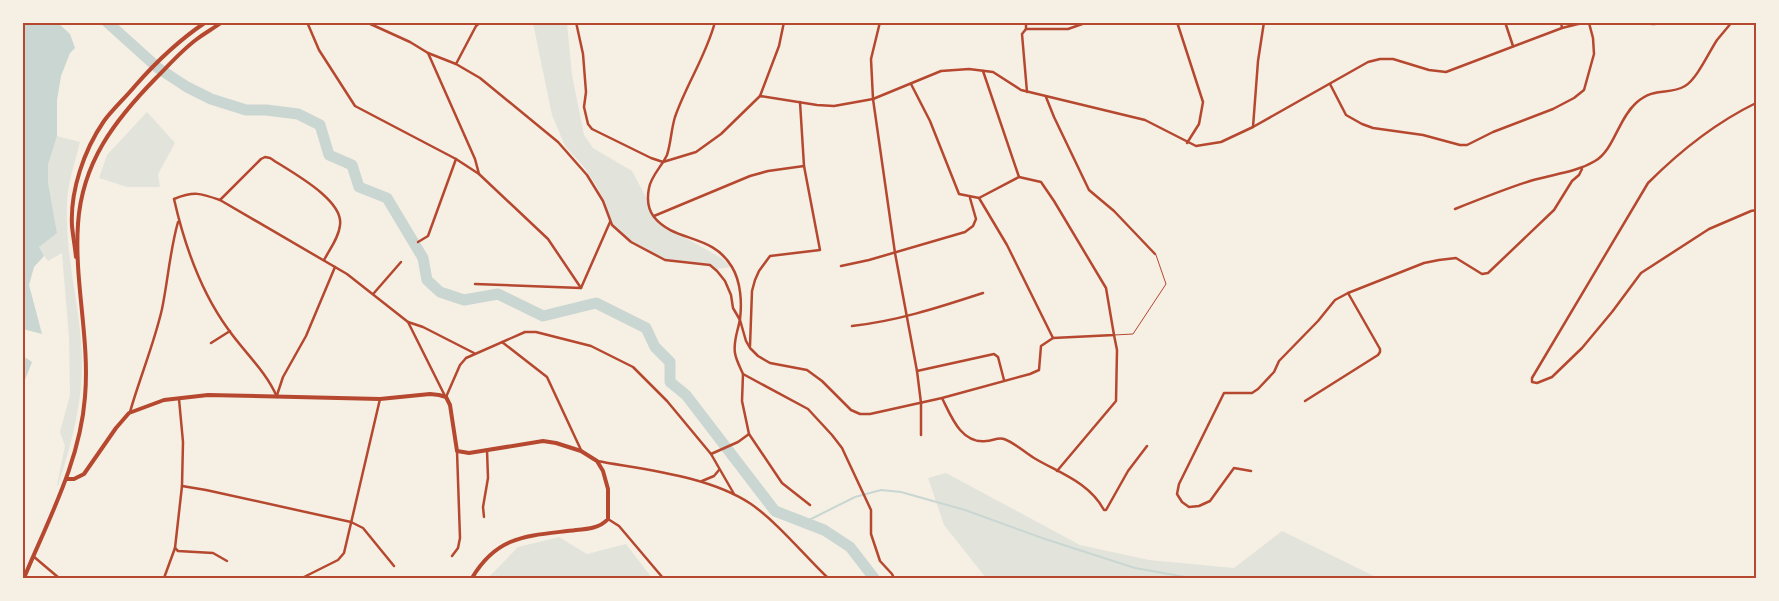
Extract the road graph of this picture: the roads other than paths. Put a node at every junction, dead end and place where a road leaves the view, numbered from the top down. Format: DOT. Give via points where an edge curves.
graph roads {
  1 [pos="206,22"];
  2 [pos="222,22"];
  3 [pos="307,22"];
  4 [pos="366,22"];
  5 [pos="481,22"];
  6 [pos="576,22"];
  7 [pos="715,22"];
  8 [pos="784,22"];
  9 [pos="880,22"];
  10 [pos="1026,22"];
  11 [pos="1088,22"];
  12 [pos="1177,22"];
  13 [pos="1264,22"];
  14 [pos="1504,22"];
  15 [pos="1561,22"];
  16 [pos="1594,22"];
  17 [pos="1639,22"];
  18 [pos="1679,22"];
  19 [pos="1732,22"];
  20 [pos="1588,23"];
  21 [pos="1562,28"];
  22 [pos="1026,29"];
  23 [pos="1513,46"];
  24 [pos="428,53"];
  25 [pos="456,64"];
  26 [pos="983,71"];
  27 [pos="911,84"];
  28 [pos="1330,84"];
  29 [pos="1027,92"];
  30 [pos="760,96"];
  31 [pos="1046,96"];
  32 [pos="872,100"];
  33 [pos="800,102"];
  34 [pos="1756,103"];
  35 [pos="1253,127"];
  36 [pos="1188,143"];
  37 [pos="456,159"];
  38 [pos="664,162"];
  39 [pos="804,166"];
  40 [pos="1582,168"];
  41 [pos="479,174"];
  42 [pos="1019,177"];
  43 [pos="969,197"];
  44 [pos="979,198"];
  45 [pos="220,200"];
  46 [pos="1455,209"];
  47 [pos="1756,210"];
  48 [pos="654,216"];
  49 [pos="179,221"];
  50 [pos="610,221"];
  51 [pos="418,242"];
  52 [pos="895,252"];
  53 [pos="1155,254"];
  54 [pos="324,260"];
  55 [pos="401,262"];
  56 [pos="841,266"];
  57 [pos="335,267"];
  58 [pos="79,274"];
  59 [pos="475,284"];
  60 [pos="581,288"];
  61 [pos="983,293"];
  62 [pos="1348,293"];
  63 [pos="374,294"];
  64 [pos="908,317"];
  65 [pos="740,320"];
  66 [pos="408,322"];
  67 [pos="852,326"];
  68 [pos="230,331"];
  69 [pos="1114,335"];
  70 [pos="1053,338"];
  71 [pos="502,342"];
  72 [pos="210,343"];
  73 [pos="750,348"];
  74 [pos="474,354"];
  75 [pos="918,371"];
  76 [pos="743,374"];
  77 [pos="1004,380"];
  78 [pos="179,397"];
  79 [pos="277,397"];
  80 [pos="446,397"];
  81 [pos="942,398"];
  82 [pos="380,399"];
  83 [pos="1305,401"];
  84 [pos="920,403"];
  85 [pos="129,413"];
  86 [pos="749,434"];
  87 [pos="921,436"];
  88 [pos="1147,446"];
  89 [pos="487,450"];
  90 [pos="457,451"];
  91 [pos="582,451"];
  92 [pos="711,454"];
  93 [pos="597,461"];
  94 [pos="719,470"];
  95 [pos="1057,471"];
  96 [pos="1251,471"];
  97 [pos="67,479"];
  98 [pos="702,482"];
  99 [pos="182,486"];
  100 [pos="734,494"];
  101 [pos="810,505"];
  102 [pos="484,517"];
  103 [pos="608,519"];
  104 [pos="351,522"];
  105 [pos="175,548"];
  106 [pos="33,556"];
  107 [pos="452,556"];
  108 [pos="227,561"];
  109 [pos="394,566"];
  110 [pos="24,578"];
  111 [pos="60,578"];
  112 [pos="164,578"];
  113 [pos="302,578"];
  114 [pos="472,578"];
  115 [pos="663,578"];
  116 [pos="828,578"];
  117 [pos="894,578"];
  1 -- 58 [label="main road" via="164,54 104,120 93,140 83,162 74,197 72,225"];
  2 -- 58 [label="main road" via="197,38 149,86 113,127 91,165 81,196"];
  3 -- 37 [label="street" via="319,50 355,106"];
  4 -- 24 [label="street"];
  5 -- 25 [label="street"];
  6 -- 38 [label="street" via="583,54 584,107 588,124 592,129"];
  7 -- 38 [label="street" via="675,117"];
  8 -- 30 [label="street" via="779,46"];
  9 -- 32 [label="street" via="871,60"];
  10 -- 22 [label="street"];
  11 -- 22 [label="street" via="1076,28 1059,30"];
  12 -- 36 [label="street" via="1203,102 1199,124"];
  13 -- 35 [label="street"];
  14 -- 23 [label="street"];
  15 -- 21 [label="street"];
  16 -- 20 [label="street"];
  17 -- 18 [label="street"];
  19 -- 40 [label="street" via="1686,85 1674,90 1656,91 1635,104 1622,119 1606,152"];
  20 -- 21 [label="street"];
  20 -- 28 [label="street" via="1594,54 1584,90 1553,109 1467,145 1362,124 1346,115"];
  21 -- 23 [label="street"];
  22 -- 29 [label="street" via="1022,34"];
  23 -- 28 [label="street" via="1446,72 1393,58 1380,59 1368,62"];
  24 -- 25 [label="street"];
  24 -- 41 [label="street"];
  25 -- 50 [label="street" via="480,78 558,142 587,175 603,201"];
  26 -- 27 [label="street" via="941,71"];
  26 -- 29 [label="street" via="993,72"];
  26 -- 42 [label="street"];
  27 -- 32 [label="street"];
  27 -- 43 [label="street" via="930,121 959,194"];
  28 -- 35 [label="street"];
  29 -- 31 [label="street"];
  30 -- 33 [label="street"];
  30 -- 38 [label="street" via="721,134 696,152"];
  31 -- 36 [label="street" via="1145,120"];
  31 -- 53 [label="street" via="1089,190"];
  32 -- 33 [label="street" via="834,106"];
  32 -- 52 [label="street"];
  33 -- 39 [label="street"];
  34 -- 47 [label="street" via="1677,156 1648,183 1532,382 1552,377 1582,348 1641,273 1709,229"];
  35 -- 36 [label="street" via="1221,142 1196,146"];
  37 -- 41 [label="street"];
  37 -- 51 [label="street" via="428,236"];
  38 -- 48 [label="street" via="649,185 647,199"];
  39 -- 48 [label="street" via="750,176"];
  39 -- 73 [label="street" via="820,250 770,256 759,271 752,291"];
  40 -- 46 [label="street" via="1531,180"];
  40 -- 62 [label="street" via="1554,210 1488,273 1482,274 1456,258 1439,260"];
  41 -- 60 [label="street" via="548,238"];
  42 -- 44 [label="street"];
  42 -- 69 [label="street" via="1041,182 1059,209 1106,288"];
  43 -- 44 [label="street"];
  43 -- 52 [label="street" via="976,219 966,232"];
  44 -- 70 [label="street" via="1007,245"];
  45 -- 49 [label="street" via="192,192 174,199"];
  45 -- 54 [label="street"];
  45 -- 54 [label="street" via="261,159 270,158 326,196 338,210 341,223 338,235"];
  48 -- 65 [label="street" via="676,232 706,242 732,267 739,285"];
  49 -- 68 [label="street" via="202,282"];
  49 -- 85 [label="street" via="160,316"];
  50 -- 60 [label="street"];
  50 -- 65 [label="street" via="631,242 651,254 665,260 710,265 718,271"];
  52 -- 56 [label="street"];
  52 -- 64 [label="street"];
  53 -- 69 [label="lane" via="1166,284 1133,334"];
  54 -- 57 [label="street"];
  55 -- 63 [label="street"];
  57 -- 63 [label="street"];
  57 -- 79 [label="street" via="306,336 283,377"];
  58 -- 97 [label="main road" via="86,348 86,398"];
  59 -- 60 [label="street"];
  61 -- 64 [label="street"];
  62 -- 83 [label="street" via="1380,352"];
  62 -- 96 [label="street" via="1334,300 1258,389 1252,393 1224,393 1177,494 1189,507 1199,506 1210,502 1234,468"];
  63 -- 66 [label="street"];
  64 -- 67 [label="street"];
  64 -- 75 [label="street"];
  65 -- 73 [label="street"];
  65 -- 76 [label="street" via="735,354"];
  66 -- 74 [label="street"];
  66 -- 80 [label="street"];
  68 -- 72 [label="street"];
  68 -- 79 [label="street" via="271,383"];
  69 -- 70 [label="street"];
  69 -- 95 [label="street" via="1117,350 1116,402"];
  70 -- 77 [label="street" via="1041,346 1039,370"];
  71 -- 74 [label="street"];
  71 -- 91 [label="street" via="547,377"];
  71 -- 92 [label="street" via="525,332 536,332 591,346 613,356 633,367 649,382"];
  73 -- 84 [label="street" via="770,363 807,370 851,410 860,414"];
  74 -- 80 [label="street" via="460,365"];
  75 -- 77 [label="street" via="994,354"];
  75 -- 84 [label="street"];
  76 -- 86 [label="street" via="742,401"];
  76 -- 117 [label="street" via="808,409 842,448 871,510 871,534 880,561"];
  77 -- 81 [label="street"];
  78 -- 79 [label="main road"];
  78 -- 85 [label="main road"];
  78 -- 99 [label="street"];
  79 -- 82 [label="main road"];
  80 -- 82 [label="main road" via="430,394"];
  80 -- 90 [label="main road" via="450,404"];
  81 -- 84 [label="street"];
  81 -- 95 [label="street" via="957,428 977,441 1002,438"];
  82 -- 104 [label="street"];
  84 -- 87 [label="street"];
  85 -- 97 [label="main road" via="84,474"];
  86 -- 92 [label="street"];
  86 -- 101 [label="street" via="782,483"];
  88 -- 95 [label="street" via="1128,471 1106,510 1095,495"];
  89 -- 90 [label="main road"];
  89 -- 91 [label="main road" via="543,441"];
  89 -- 102 [label="street"];
  90 -- 107 [label="street" via="460,538"];
  91 -- 93 [label="main road"];
  92 -- 94 [label="street"];
  93 -- 98 [label="street"];
  93 -- 103 [label="main road" via="604,471 608,489"];
  94 -- 98 [label="street"];
  94 -- 100 [label="street"];
  97 -- 106 [label="main road"];
  98 -- 100 [label="street"];
  99 -- 104 [label="street"];
  99 -- 105 [label="street"];
  100 -- 116 [label="street" via="762,512"];
  103 -- 114 [label="main road" via="592,528 505,543 489,556"];
  103 -- 115 [label="street" via="619,526"];
  104 -- 109 [label="street" via="364,528"];
  104 -- 113 [label="street" via="344,553 338,560"];
  105 -- 108 [label="street" via="178,551 213,553"];
  105 -- 112 [label="street"];
  106 -- 110 [label="main road"];
  106 -- 111 [label="street"];
}
